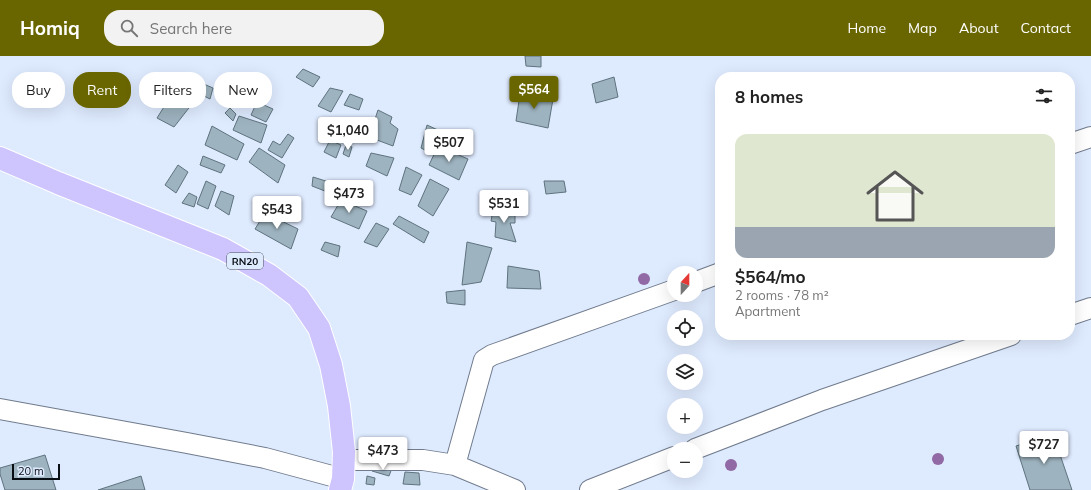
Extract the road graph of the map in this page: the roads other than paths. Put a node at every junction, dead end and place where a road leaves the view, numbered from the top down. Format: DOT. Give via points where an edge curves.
graph roads {
  1 [pos="1091,137"];
  2 [pos="1075,142"];
  3 [pos="0,158"];
  4 [pos="715,275"];
  5 [pos="703,279"];
  6 [pos="667,292"];
  7 [pos="1091,308"];
  8 [pos="1075,313"];
  9 [pos="996,340"];
  10 [pos="0,410"];
  11 [pos="703,446"];
  12 [pos="667,460"];
  13 [pos="455,465"];
  14 [pos="342,476"];
  15 [pos="515,490"];
  16 [pos="590,490"];
  1 -- 2 [label="street"];
  3 -- 14 [label="main road, RN20" via="222,249 269,275 298,297 320,328 332,364 339,406"];
  4 -- 5 [label="street"];
  6 -- 13 [label="street" via="484,360"];
  7 -- 8 [label="street"];
  9 -- 11 [label="street" via="822,400"];
  10 -- 14 [label="street" via="266,458"];
  12 -- 16 [label="street"];
  13 -- 14 [label="street" via="423,460"];
  13 -- 15 [label="street"];
}
